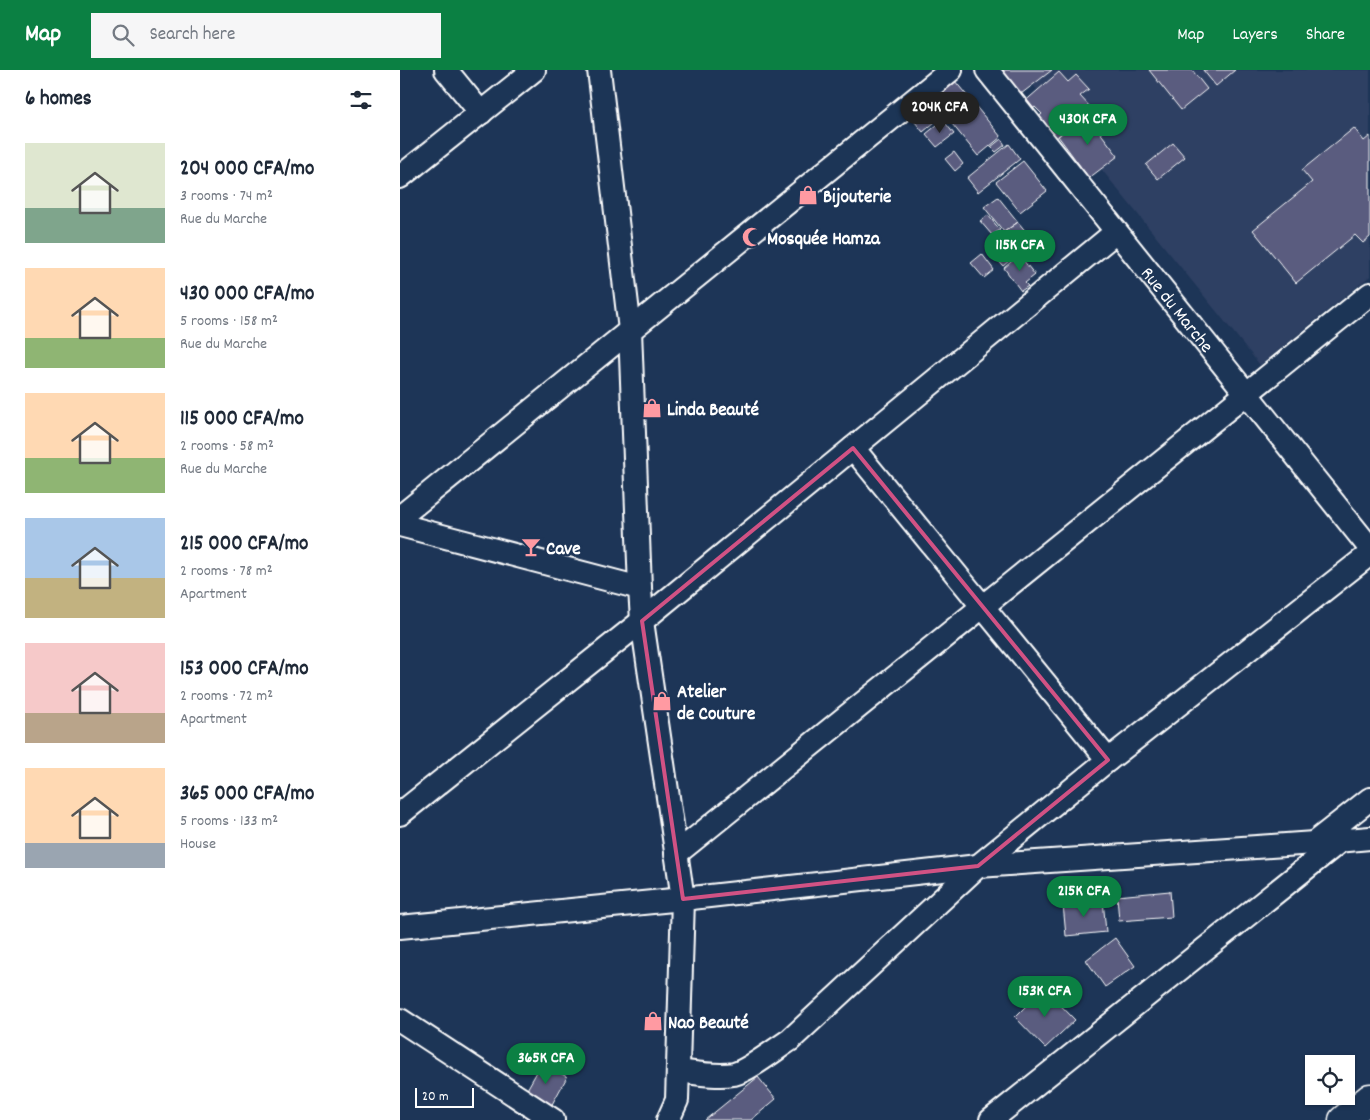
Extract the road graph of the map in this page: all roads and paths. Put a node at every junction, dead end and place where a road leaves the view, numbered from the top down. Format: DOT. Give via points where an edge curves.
graph roads {
  1 [pos="446,70"];
  2 [pos="534,70"];
  3 [pos="599,70"];
  4 [pos="951,70"];
  5 [pos="988,70"];
  6 [pos="481,113"];
  7 [pos="400,177"];
  8 [pos="1116,232"];
  9 [pos="1370,294"];
  10 [pos="630,330"];
  11 [pos="1246,394"];
  12 [pos="853,448"];
  13 [pos="400,517"];
  14 [pos="400,525"];
  15 [pos="1370,548"];
  16 [pos="1370,554"];
  17 [pos="640,588"];
  18 [pos="983,606"];
  19 [pos="642,621"];
  20 [pos="1108,760"];
  21 [pos="1370,800"];
  22 [pos="400,814"];
  23 [pos="1370,838"];
  24 [pos="1340,840"];
  25 [pos="1314,843"];
  26 [pos="676,854"];
  27 [pos="978,866"];
  28 [pos="683,899"];
  29 [pos="400,927"];
  30 [pos="400,1020"];
  31 [pos="679,1071"];
  32 [pos="1370,1098"];
  33 [pos="553,1120"];
  34 [pos="668,1120"];
  35 [pos="991,1120"];
  36 [pos="1343,1120"];
  1 -- 6 [label="street"];
  2 -- 6 [label="street"];
  3 -- 10 [label="street"];
  4 -- 10 [label="street"];
  5 -- 8 [label="street, Rue du Marche"];
  6 -- 7 [label="street"];
  8 -- 11 [label="street, Rue du Marche"];
  8 -- 12 [label="street"];
  9 -- 11 [label="street"];
  10 -- 13 [label="street"];
  10 -- 17 [label="street"];
  11 -- 15 [label="street, Rue du Marche"];
  11 -- 18 [label="street"];
  12 -- 18 [label="street"];
  12 -- 19 [label="street"];
  14 -- 17 [label="street"];
  16 -- 20 [label="street"];
  17 -- 19 [label="street"];
  18 -- 20 [label="street"];
  18 -- 26 [label="street"];
  19 -- 22 [label="street"];
  19 -- 26 [label="street"];
  20 -- 27 [label="street"];
  21 -- 25 [label="street"];
  23 -- 24 [label="street"];
  24 -- 25 [label="street"];
  24 -- 35 [label="street"];
  25 -- 27 [label="street"];
  26 -- 28 [label="street"];
  27 -- 28 [label="street"];
  27 -- 31 [label="street" via="790,1040 735,1074"];
  28 -- 29 [label="street"];
  28 -- 31 [label="street"];
  30 -- 33 [label="street"];
  31 -- 34 [label="street" via="677,1100"];
  32 -- 36 [label="main road"];
}
